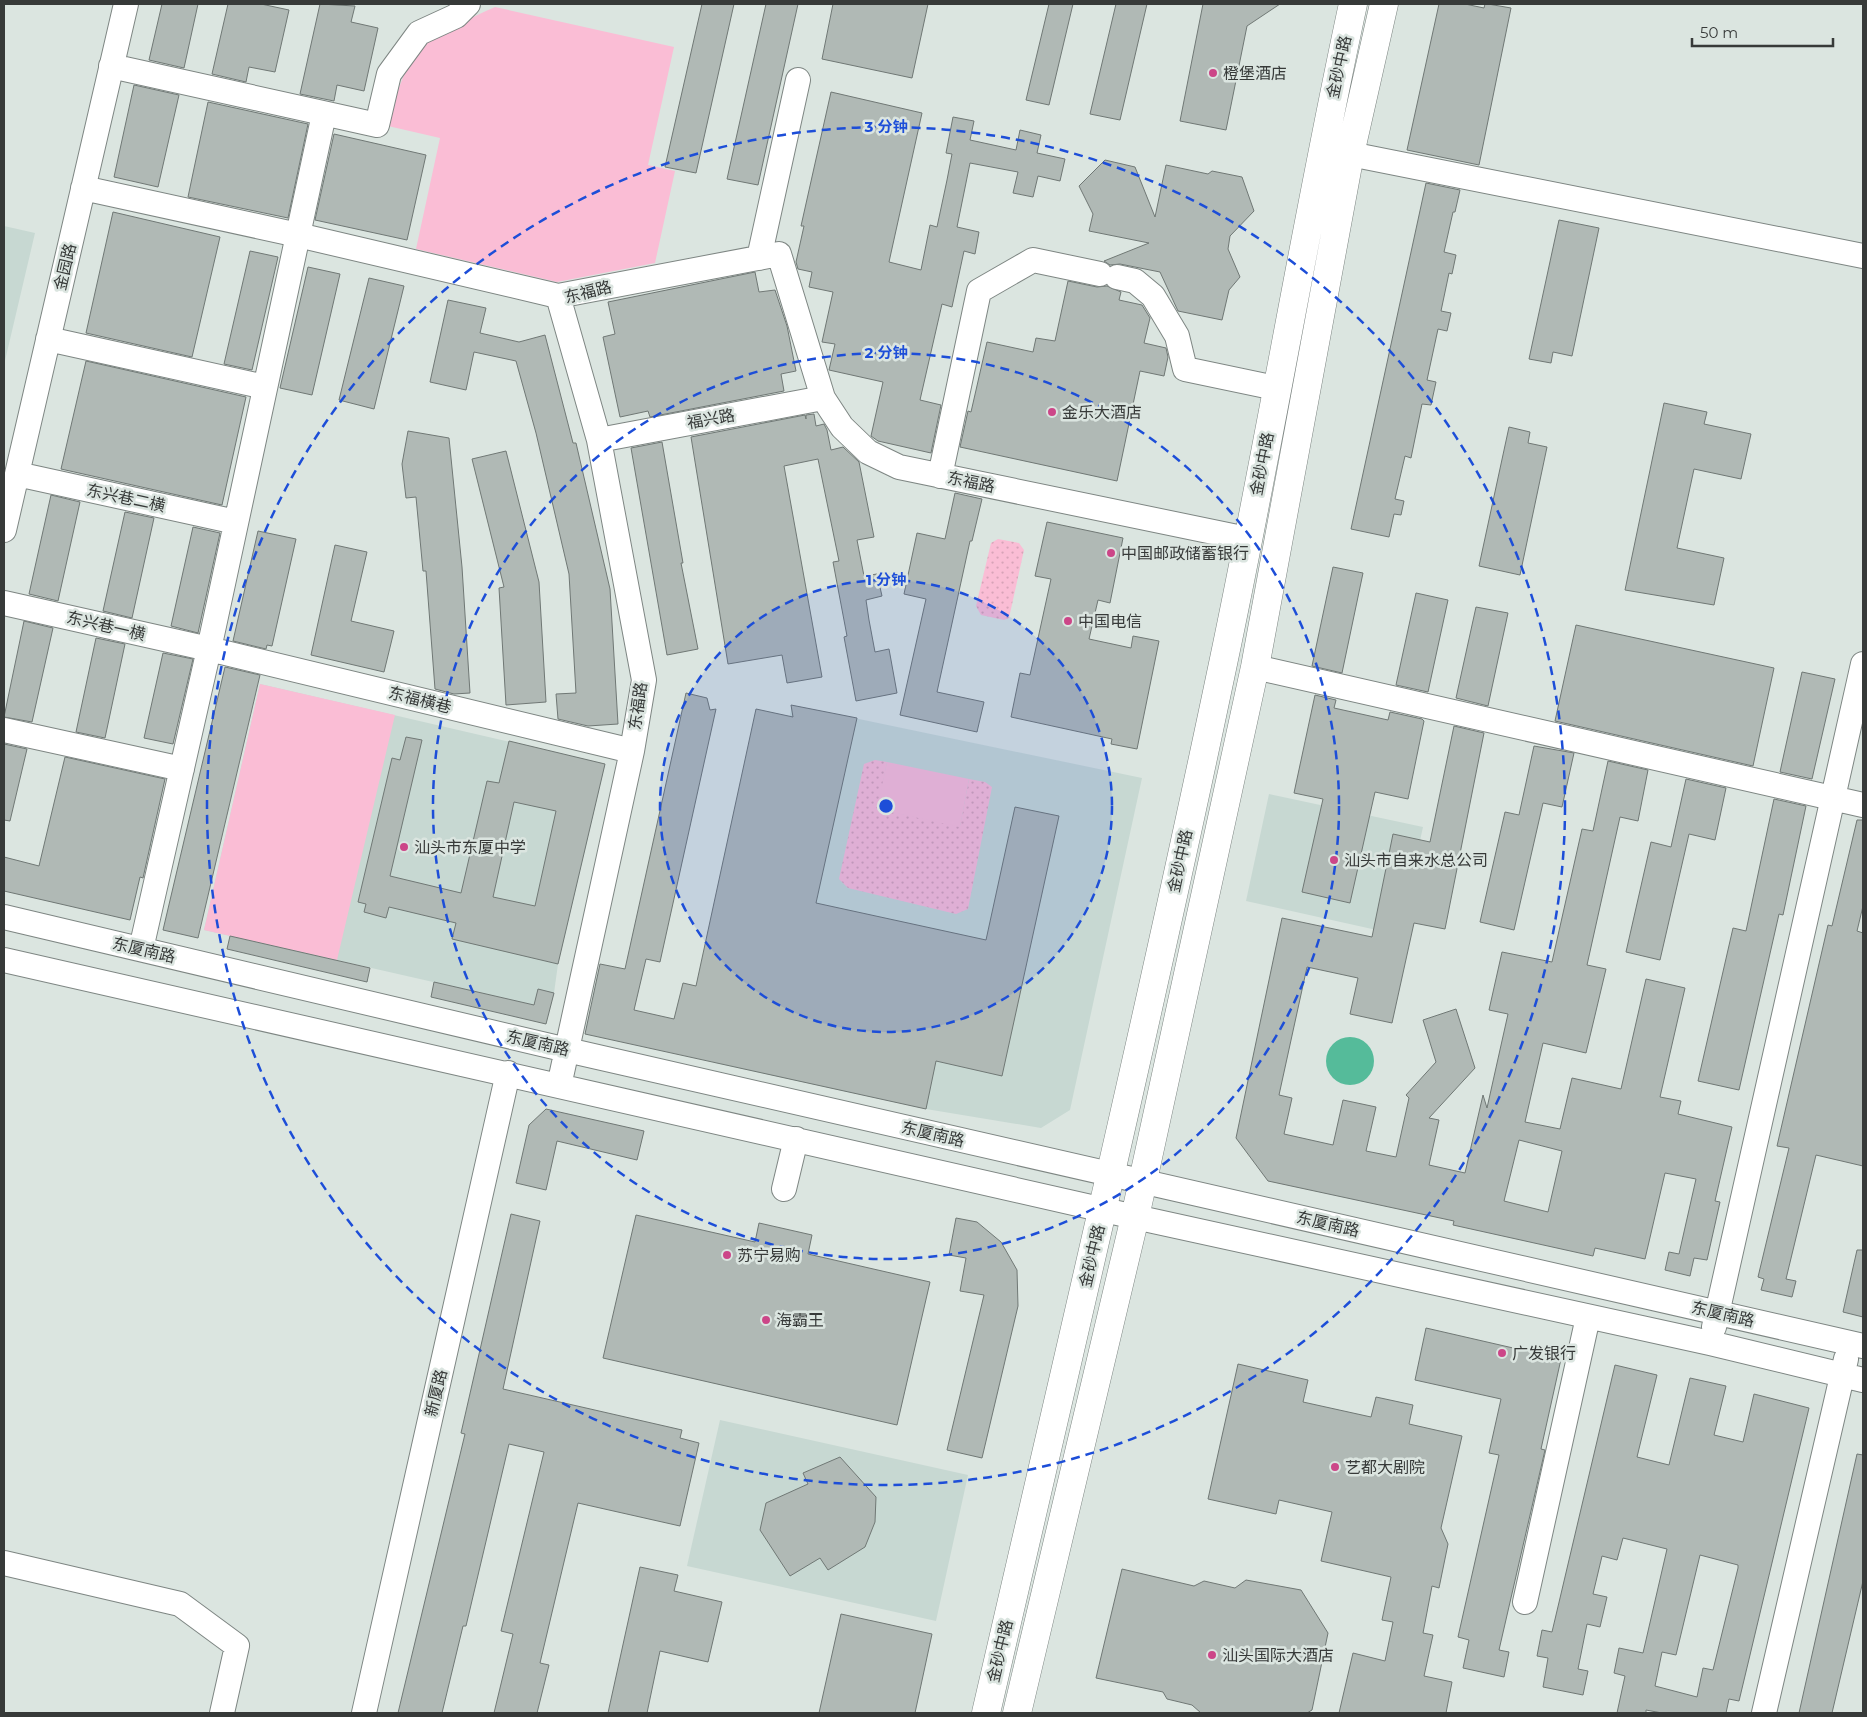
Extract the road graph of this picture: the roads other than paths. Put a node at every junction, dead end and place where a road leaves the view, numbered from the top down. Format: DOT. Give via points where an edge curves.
graph roads {
  1 [pos="126,4"];
  2 [pos="468,4"];
  3 [pos="1353,4"];
  4 [pos="1384,4"];
  5 [pos="112,66"];
  6 [pos="798,80"];
  7 [pos="324,114"];
  8 [pos="1350,154"];
  9 [pos="83,188"];
  10 [pos="298,234"];
  11 [pos="1863,256"];
  12 [pos="759,258"];
  13 [pos="558,296"];
  14 [pos="48,339"];
  15 [pos="265,387"];
  16 [pos="1276,388"];
  17 [pos="823,398"];
  18 [pos="600,440"];
  19 [pos="17,474"];
  20 [pos="940,476"];
  21 [pos="236,522"];
  22 [pos="4,530"];
  23 [pos="1247,539"];
  24 [pos="4,603"];
  25 [pos="209,649"];
  26 [pos="1863,664"];
  27 [pos="1256,667"];
  28 [pos="4,730"];
  29 [pos="632,751"];
  30 [pos="182,769"];
  31 [pos="1833,798"];
  32 [pos="1863,805"];
  33 [pos="4,917"];
  34 [pos="141,949"];
  35 [pos="4,960"];
  36 [pos="567,1050"];
  37 [pos="508,1073"];
  38 [pos="558,1086"];
  39 [pos="796,1139"];
  40 [pos="1110,1174"];
  41 [pos="1142,1182"];
  42 [pos="784,1190"];
  43 [pos="1103,1209"];
  44 [pos="1135,1217"];
  45 [pos="1717,1312"];
  46 [pos="1588,1316"];
  47 [pos="1710,1343"];
  48 [pos="1856,1344"];
  49 [pos="1853,1378"];
  50 [pos="4,1563"];
  51 [pos="1525,1602"];
  52 [pos="222,1713"];
  53 [pos="364,1713"];
  54 [pos="986,1713"];
  55 [pos="1017,1713"];
  56 [pos="1764,1713"];
  1 -- 5 [label="street, 金园路"];
  2 -- 7 [label="street" via="456,16 419,33 389,74 377,125"];
  3 -- 16 [label="main road, 金砂中路"];
  4 -- 8 [label="main road, 金砂中路"];
  5 -- 7 [label="street"];
  5 -- 9 [label="street, 金园路"];
  6 -- 12 [label="street"];
  7 -- 10 [label="street"];
  8 -- 11 [label="street"];
  8 -- 27 [label="main road, 金砂中路"];
  9 -- 10 [label="street"];
  9 -- 14 [label="street, 金园路"];
  10 -- 13 [label="street"];
  10 -- 15 [label="street"];
  12 -- 13 [label="street, 东福路"];
  12 -- 17 [label="street, 东福路" via="779,254"];
  13 -- 18 [label="street, 东福路"];
  14 -- 15 [label="street"];
  14 -- 19 [label="street, 金园路"];
  15 -- 21 [label="street"];
  16 -- 20 [label="street" via="1184,369 1178,336 1153,296 1136,281 1033,260 979,291"];
  16 -- 23 [label="main road, 金砂中路"];
  17 -- 18 [label="street, 福兴路"];
  17 -- 20 [label="street, 东福路" via="842,427 868,452 899,468"];
  18 -- 29 [label="street, 东福路" via="644,680"];
  19 -- 21 [label="street, 东兴巷二横"];
  19 -- 22 [label="street, 金园路"];
  20 -- 23 [label="street, 东福路"];
  21 -- 25 [label="street"];
  23 -- 40 [label="main road, 金砂中路" via="1225,657"];
  24 -- 25 [label="street, 东兴巷一横"];
  25 -- 29 [label="street, 东福横巷"];
  25 -- 30 [label="street"];
  26 -- 31 [label="street"];
  27 -- 31 [label="street"];
  27 -- 41 [label="main road, 金砂中路"];
  28 -- 30 [label="street"];
  29 -- 36 [label="street, 东福路"];
  30 -- 34 [label="street"];
  31 -- 32 [label="street"];
  31 -- 45 [label="street"];
  33 -- 34 [label="street, 东厦南路"];
  34 -- 36 [label="street, 东厦南路"];
  35 -- 37 [label="street, 东厦南路"];
  36 -- 38 [label="street, 东福路"];
  36 -- 40 [label="street, 东厦南路"];
  37 -- 38 [label="street, 东厦南路"];
  37 -- 53 [label="street, 新厦路"];
  38 -- 39 [label="street, 东厦南路"];
  39 -- 42 [label="street"];
  39 -- 43 [label="street, 东厦南路"];
  40 -- 41 [label="street, 东厦南路"];
  40 -- 43 [label="main road, 金砂中路"];
  41 -- 44 [label="main road, 金砂中路"];
  41 -- 45 [label="street, 东厦南路"];
  43 -- 44 [label="street, 东厦南路"];
  43 -- 54 [label="main road, 金砂中路"];
  44 -- 46 [label="street, 东厦南路"];
  44 -- 55 [label="main road, 金砂中路"];
  45 -- 47 [label="street"];
  45 -- 48 [label="street, 东厦南路"];
  46 -- 47 [label="street, 东厦南路"];
  46 -- 51 [label="street"];
  47 -- 49 [label="street, 东厦南路"];
  48 -- 49 [label="street"];
  49 -- 56 [label="street"];
  50 -- 52 [label="street" via="180,1604 237,1646"];
}
